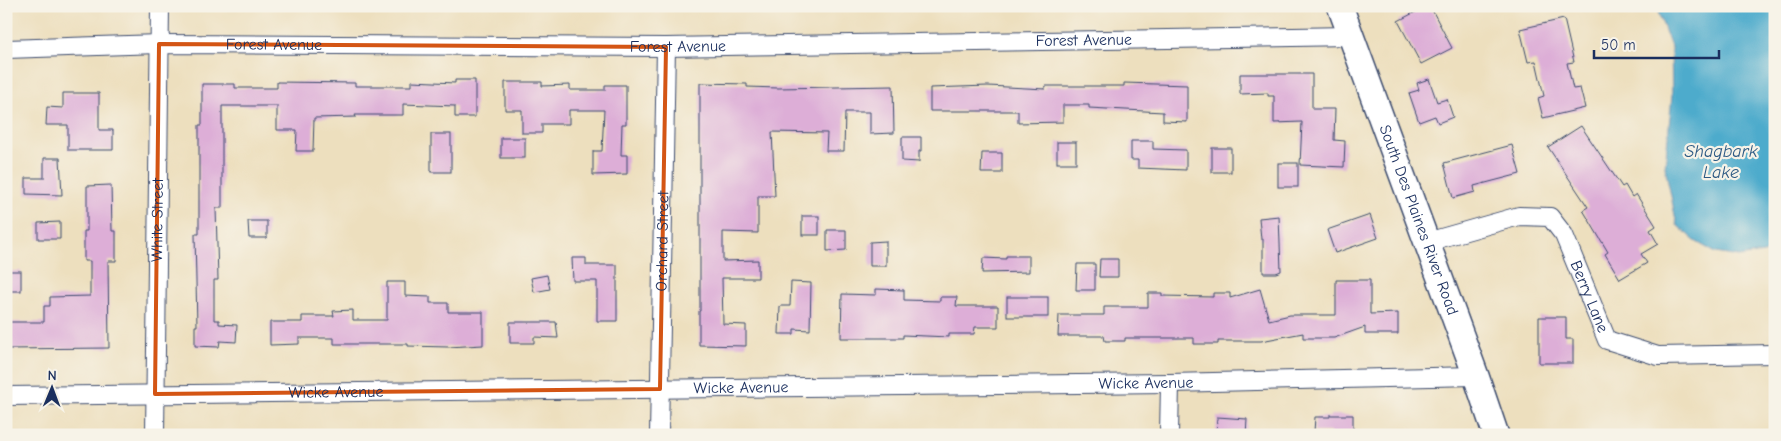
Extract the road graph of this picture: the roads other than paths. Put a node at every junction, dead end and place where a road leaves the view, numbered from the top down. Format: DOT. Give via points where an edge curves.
graph roads {
  1 [pos="160,6"];
  2 [pos="1340,6"];
  3 [pos="1350,36"];
  4 [pos="159,44"];
  5 [pos="666,47"];
  6 [pos="6,49"];
  7 [pos="1426,242"];
  8 [pos="1775,354"];
  9 [pos="1476,376"];
  10 [pos="1170,383"];
  11 [pos="660,388"];
  12 [pos="155,394"];
  13 [pos="6,396"];
  14 [pos="154,435"];
  15 [pos="659,435"];
  16 [pos="1169,435"];
  17 [pos="1496,435"];
  1 -- 4 [label="street, White Street"];
  2 -- 3 [label="main road, South Des Plaines River Road"];
  3 -- 5 [label="street, Forest Avenue"];
  3 -- 7 [label="main road, South Des Plaines River Road"];
  4 -- 5 [label="street, Forest Avenue"];
  4 -- 6 [label="street, Forest Avenue"];
  4 -- 12 [label="street, White Street"];
  5 -- 11 [label="street, Orchard Street"];
  7 -- 8 [label="street, Berry Lane" via="1519,216 1550,217 1564,235 1607,340 1658,356"];
  7 -- 9 [label="main road, South Des Plaines River Road"];
  9 -- 10 [label="street, Wicke Avenue"];
  9 -- 17 [label="main road, South Des Plaines River Road"];
  10 -- 11 [label="street, Wicke Avenue"];
  10 -- 16 [label="street"];
  11 -- 12 [label="street, Wicke Avenue"];
  11 -- 15 [label="street, Orchard Street"];
  12 -- 13 [label="street, Wicke Avenue"];
  12 -- 14 [label="street, White Street"];
}
